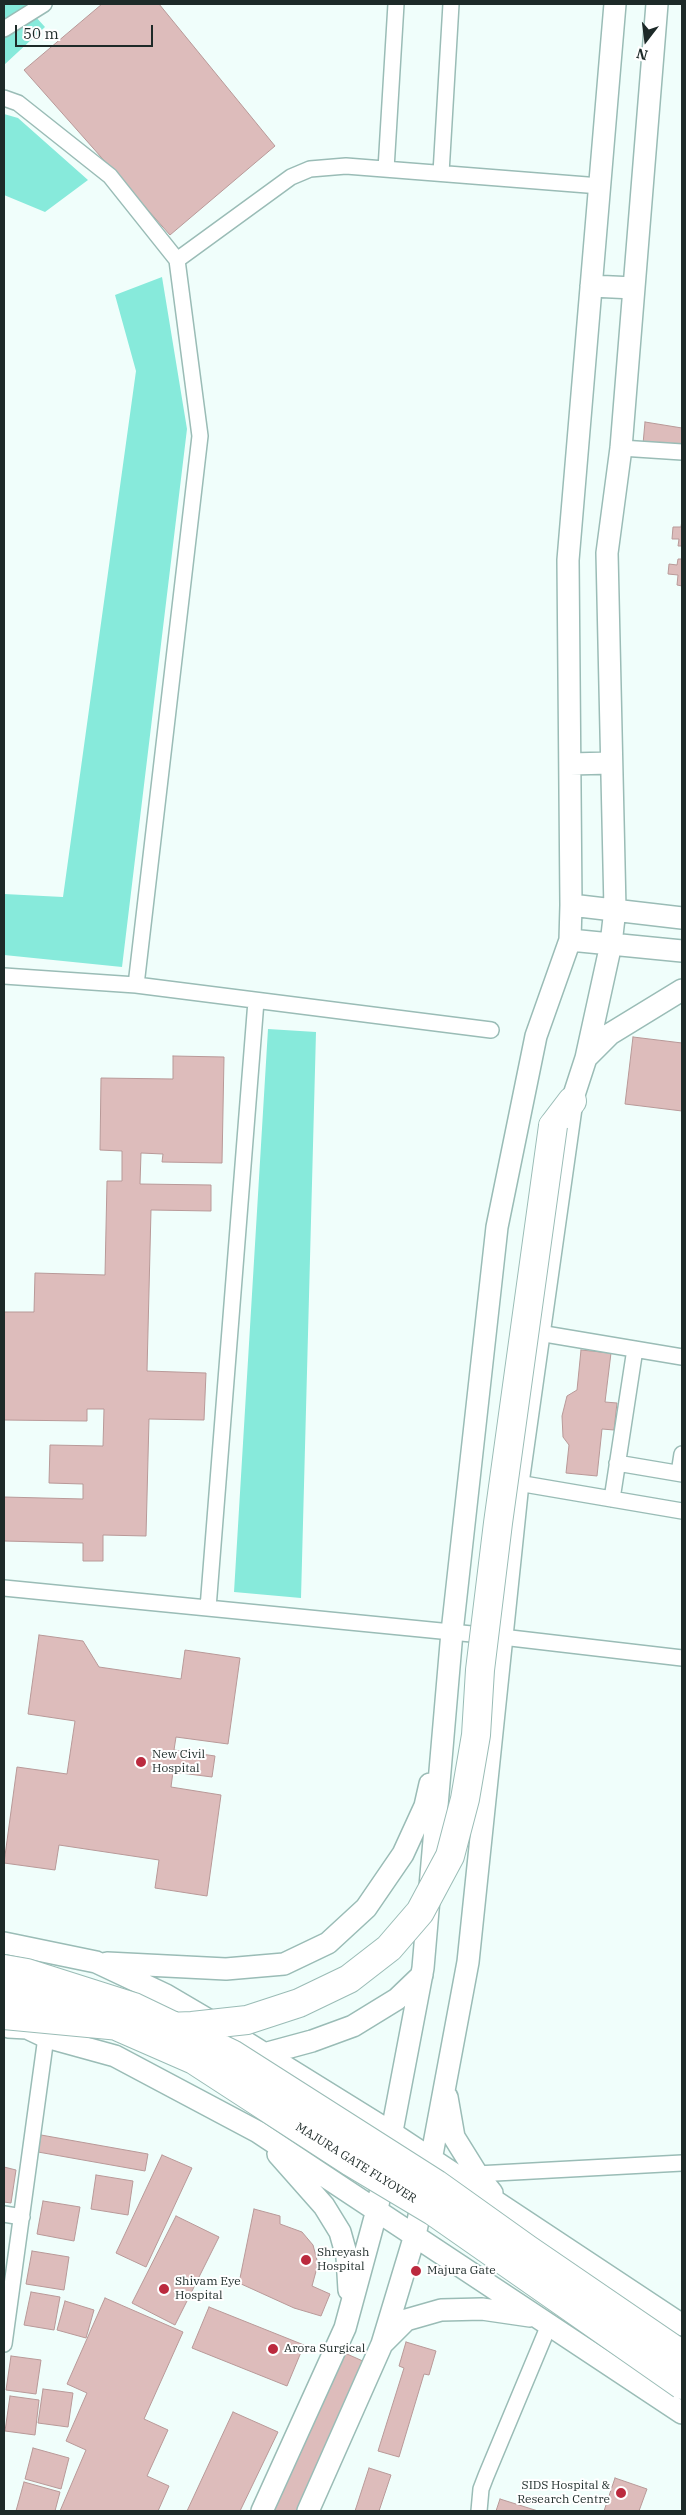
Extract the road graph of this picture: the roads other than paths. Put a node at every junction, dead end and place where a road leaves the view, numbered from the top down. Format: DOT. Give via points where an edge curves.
graph roads {
  1 [pos="44,4"];
  2 [pos="396,4"];
  3 [pos="451,4"];
  4 [pos="615,4"];
  5 [pos="657,4"];
  6 [pos="4,29"];
  7 [pos="4,98"];
  8 [pos="386,169"];
  9 [pos="441,173"];
  10 [pos="600,186"];
  11 [pos="177,260"];
  12 [pos="591,286"];
  13 [pos="634,288"];
  14 [pos="621,448"];
  15 [pos="682,452"];
  16 [pos="612,763"];
  17 [pos="570,764"];
  18 [pos="571,905"];
  19 [pos="615,909"];
  20 [pos="682,918"];
  21 [pos="570,940"];
  22 [pos="611,944"];
  23 [pos="682,951"];
  24 [pos="4,976"];
  25 [pos="136,985"];
  26 [pos="682,990"];
  27 [pos="256,1001"];
  28 [pos="491,1030"];
  29 [pos="586,1058"];
  30 [pos="572,1101"];
  31 [pos="539,1333"];
  32 [pos="635,1349"];
  33 [pos="682,1358"];
  34 [pos="682,1454"];
  35 [pos="617,1462"];
  36 [pos="681,1473"];
  37 [pos="518,1483"];
  38 [pos="612,1499"];
  39 [pos="682,1511"];
  40 [pos="4,1588"];
  41 [pos="208,1608"];
  42 [pos="452,1632"];
  43 [pos="502,1637"];
  44 [pos="682,1658"];
  45 [pos="445,1717"];
  46 [pos="4,1944"];
  47 [pos="96,1962"];
  48 [pos="4,1969"];
  49 [pos="422,1975"];
  50 [pos="4,1991"];
  51 [pos="4,2015"];
  52 [pos="4,2027"];
  53 [pos="46,2037"];
  54 [pos="264,2054"];
  55 [pos="446,2076"];
  56 [pos="258,2132"];
  57 [pos="392,2133"];
  58 [pos="430,2160"];
  59 [pos="682,2163"];
  60 [pos="477,2174"];
  61 [pos="505,2209"];
  62 [pos="377,2210"];
  63 [pos="4,2214"];
  64 [pos="22,2217"];
  65 [pos="415,2235"];
  66 [pos="612,2279"];
  67 [pos="543,2321"];
  68 [pos="682,2325"];
  69 [pos="344,2328"];
  70 [pos="5,2336"];
  71 [pos="572,2341"];
  72 [pos="382,2344"];
  73 [pos="682,2355"];
  74 [pos="682,2385"];
  75 [pos="682,2413"];
  76 [pos="262,2511"];
  77 [pos="308,2511"];
  78 [pos="479,2511"];
  1 -- 6 [label="street"];
  2 -- 8 [label="street"];
  3 -- 9 [label="street"];
  4 -- 10 [label="street"];
  5 -- 13 [label="street"];
  7 -- 11 [label="street" via="18,103 110,176"];
  8 -- 9 [label="street"];
  8 -- 11 [label="street" via="329,166 290,177"];
  9 -- 10 [label="street"];
  10 -- 12 [label="street"];
  11 -- 25 [label="street" via="200,436"];
  12 -- 13 [label="street"];
  12 -- 17 [label="street" via="568,560"];
  13 -- 14 [label="street"];
  14 -- 15 [label="street"];
  14 -- 16 [label="street" via="607,553"];
  16 -- 17 [label="street"];
  16 -- 19 [label="street"];
  17 -- 18 [label="street"];
  18 -- 19 [label="street"];
  18 -- 21 [label="street"];
  19 -- 20 [label="street"];
  19 -- 22 [label="street"];
  21 -- 22 [label="street"];
  21 -- 42 [label="street" via="536,1036 497,1227"];
  22 -- 23 [label="street"];
  22 -- 29 [label="street"];
  24 -- 25 [label="street"];
  25 -- 27 [label="street"];
  26 -- 29 [label="street" via="610,1034"];
  27 -- 28 [label="street"];
  27 -- 41 [label="street"];
  29 -- 30 [label="street"];
  30 -- 31 [label="street"];
  30 -- 51 [label="highway, bridge" via="553,1126 497,1533 480,1670 476,1735 450,1856 420,1912 389,1948 349,1979 299,2003 247,2020 141,2028"];
  31 -- 32 [label="street"];
  31 -- 37 [label="street"];
  32 -- 33 [label="street"];
  32 -- 35 [label="street"];
  34 -- 36 [label="street"];
  35 -- 36 [label="street"];
  35 -- 38 [label="street"];
  37 -- 38 [label="street"];
  37 -- 43 [label="street"];
  38 -- 39 [label="street"];
  40 -- 41 [label="street"];
  41 -- 42 [label="street"];
  42 -- 43 [label="street"];
  42 -- 45 [label="street"];
  43 -- 44 [label="street"];
  43 -- 55 [label="street" via="468,1962"];
  45 -- 47 [label="street" via="425,1806 403,1854 366,1908 328,1943 284,1964 236,1969"];
  45 -- 49 [label="street"];
  46 -- 47 [label="street"];
  47 -- 54 [label="street" via="166,1995"];
  48 -- 73 [label="highway, MAJURA GATE FLYOVER, bridge" via="27,1973 134,2007 232,2054 436,2184"];
  49 -- 54 [label="street" via="397,1999 353,2026"];
  49 -- 57 [label="street"];
  50 -- 74 [label="highway, MAJURA GATE FLYOVER, bridge" via="59,2001 194,2060 433,2211"];
  52 -- 53 [label="street" via="27,2028"];
  53 -- 56 [label="street" via="115,2056"];
  53 -- 64 [label="street"];
  54 -- 57 [label="street"];
  55 -- 58 [label="street"];
  55 -- 60 [label="street" via="454,2137"];
  56 -- 62 [label="street"];
  56 -- 69 [label="street" via="324,2206 340,2232 347,2257 349,2285"];
  57 -- 58 [label="street"];
  57 -- 62 [label="street"];
  58 -- 61 [label="street"];
  58 -- 65 [label="street"];
  59 -- 60 [label="street"];
  60 -- 61 [label="street"];
  61 -- 66 [label="street"];
  62 -- 65 [label="street"];
  62 -- 69 [label="street"];
  63 -- 64 [label="street"];
  64 -- 70 [label="street"];
  65 -- 67 [label="street"];
  65 -- 72 [label="street"];
  66 -- 68 [label="street"];
  66 -- 71 [label="street"];
  67 -- 71 [label="street"];
  67 -- 72 [label="street" via="482,2309 441,2310 406,2320"];
  67 -- 78 [label="street" via="486,2476"];
  69 -- 76 [label="street"];
  71 -- 75 [label="street"];
  72 -- 77 [label="street"];
}
